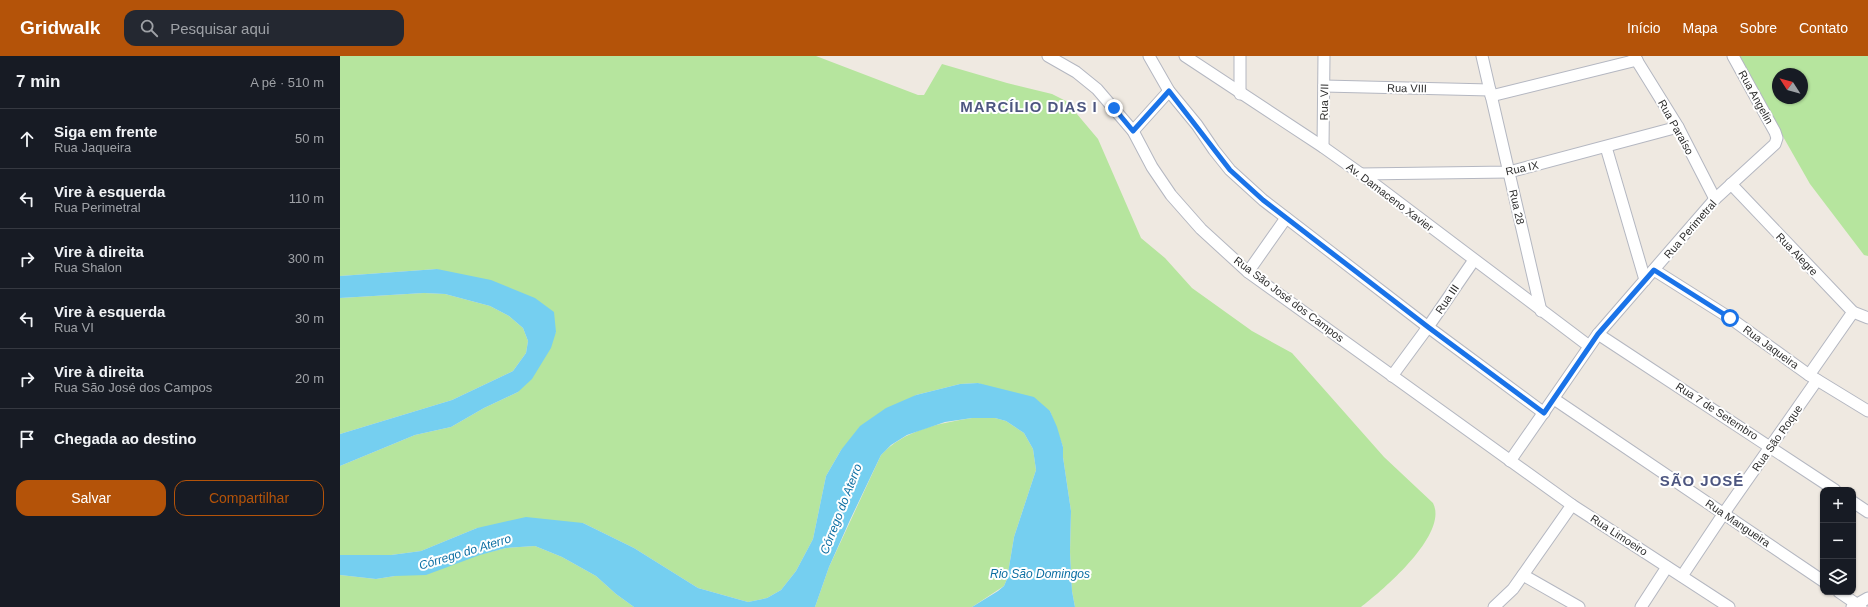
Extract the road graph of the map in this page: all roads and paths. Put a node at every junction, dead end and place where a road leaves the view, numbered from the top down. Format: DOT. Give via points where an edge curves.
graph roads {
  1 [pos="1048,56"];
  2 [pos="1149,56"];
  3 [pos="1185,56"];
  4 [pos="1240,56"];
  5 [pos="1324,56"];
  6 [pos="1482,56"];
  7 [pos="1733,56"];
  8 [pos="1636,58"];
  9 [pos="1324,86"];
  10 [pos="1169,91"];
  11 [pos="1490,93"];
  12 [pos="1240,94"];
  13 [pos="1678,127"];
  14 [pos="1133,131"];
  15 [pos="1777,138"];
  16 [pos="1606,146"];
  17 [pos="1323,147"];
  18 [pos="1509,172"];
  19 [pos="1361,174"];
  20 [pos="1731,184"];
  21 [pos="1715,199"];
  22 [pos="1286,218"];
  23 [pos="1474,260"];
  24 [pos="1654,270"];
  25 [pos="1248,272"];
  26 [pos="1645,280"];
  27 [pos="1541,311"];
  28 [pos="1853,312"];
  29 [pos="1868,318"];
  30 [pos="1428,327"];
  31 [pos="1598,334"];
  32 [pos="1589,346"];
  33 [pos="1392,376"];
  34 [pos="1813,377"];
  35 [pos="1554,399"];
  36 [pos="1868,411"];
  37 [pos="1544,413"];
  38 [pos="1772,446"];
  39 [pos="1510,461"];
  40 [pos="1831,487"];
  41 [pos="1856,504"];
  42 [pos="1572,505"];
  43 [pos="1868,512"];
  44 [pos="1724,513"];
  45 [pos="1667,567"];
  46 [pos="1523,575"];
  47 [pos="1682,576"];
  48 [pos="1820,579"];
  49 [pos="1843,595"];
  50 [pos="1868,598"];
  51 [pos="1857,606"];
  52 [pos="1494,607"];
  53 [pos="1579,607"];
  54 [pos="1641,607"];
  55 [pos="1729,607"];
  1 -- 14 [label="street, Rua São José dos Campos" via="1076,72 1096,89"];
  2 -- 10 [label="street"];
  3 -- 12 [label="street, Av. Damaceno Xavier"];
  4 -- 12 [label="street"];
  5 -- 9 [label="street, Rua VII"];
  6 -- 11 [label="street, Rua 28"];
  7 -- 15 [label="street, Rua Angelin"];
  8 -- 11 [label="street, Rua VIII"];
  8 -- 13 [label="street, Rua Paraíso"];
  9 -- 11 [label="street, Rua VIII"];
  9 -- 17 [label="street, Rua VII"];
  10 -- 14 [label="street"];
  10 -- 22 [label="street" via="1230,170"];
  11 -- 18 [label="street, Rua 28"];
  12 -- 17 [label="street, Av. Damaceno Xavier"];
  13 -- 16 [label="street, Rua IX"];
  13 -- 21 [label="street, Rua Paraíso"];
  14 -- 25 [label="street, Rua São José dos Campos" via="1152,167 1171,195 1201,229"];
  15 -- 20 [label="street, Rua Perimetral" via="1771,149"];
  16 -- 18 [label="street, Rua IX"];
  16 -- 26 [label="street"];
  17 -- 19 [label="street, Av. Damaceno Xavier"];
  18 -- 19 [label="street, Rua IX"];
  18 -- 27 [label="street, Rua 28"];
  19 -- 23 [label="street, Av. Damaceno Xavier"];
  20 -- 21 [label="street, Rua Perimetral"];
  20 -- 28 [label="street, Rua Alegre"];
  21 -- 24 [label="street, Rua Perimetral"];
  22 -- 25 [label="street"];
  22 -- 30 [label="street"];
  23 -- 27 [label="street, Av. Damaceno Xavier"];
  23 -- 30 [label="street, Rua III"];
  24 -- 26 [label="street, Rua Perimetral"];
  24 -- 34 [label="street, Rua Jaqueira" via="1730,318"];
  25 -- 33 [label="street, Rua São José dos Campos"];
  26 -- 31 [label="street, Rua Perimetral"];
  27 -- 32 [label="street, Av. Damaceno Xavier"];
  28 -- 29 [label="street, Rua Alegre"];
  28 -- 34 [label="street, Rua São Roque"];
  30 -- 33 [label="street, Rua III"];
  30 -- 37 [label="street"];
  31 -- 32 [label="street, Rua Perimetral"];
  31 -- 38 [label="street, Rua 7 de Setembro"];
  32 -- 35 [label="street, Rua Perimetral"];
  33 -- 39 [label="street, Rua São José dos Campos"];
  34 -- 36 [label="street, Rua Jaqueira"];
  34 -- 38 [label="street, Rua São Roque"];
  35 -- 37 [label="street, Rua Perimetral"];
  35 -- 44 [label="street, Rua Mangueira"];
  37 -- 39 [label="street, Rua Perimetral"];
  38 -- 40 [label="street, Rua 7 de Setembro"];
  38 -- 44 [label="street, Rua São Roque"];
  39 -- 42 [label="street, Rua Limoeiro"];
  41 -- 43 [label="street"];
  42 -- 45 [label="street, Rua Limoeiro"];
  42 -- 46 [label="street"];
  44 -- 47 [label="street, Rua São Roque"];
  44 -- 48 [label="street, Rua Mangueira"];
  45 -- 47 [label="street, Rua Limoeiro"];
  45 -- 54 [label="street"];
  46 -- 52 [label="street" via="1505,598"];
  46 -- 53 [label="street"];
  47 -- 55 [label="street, Rua Limoeiro"];
  49 -- 51 [label="street"];
  50 -- 51 [label="street"];
}
